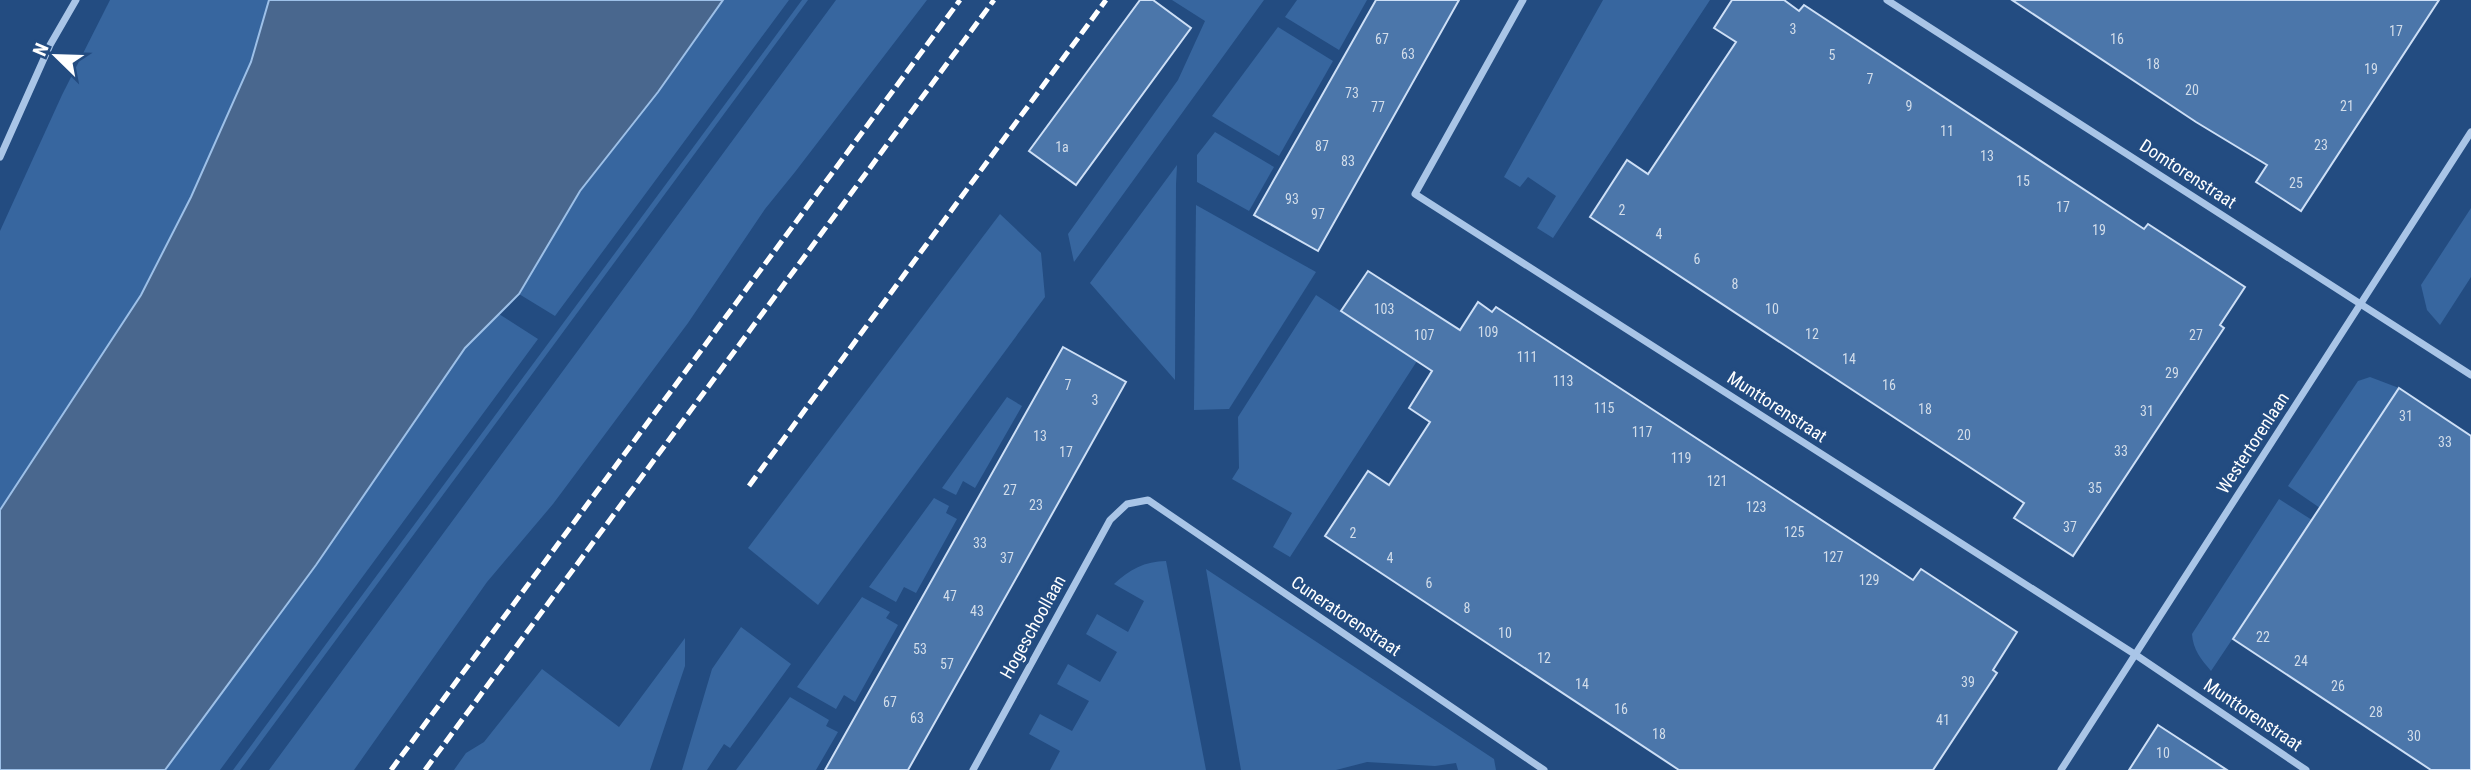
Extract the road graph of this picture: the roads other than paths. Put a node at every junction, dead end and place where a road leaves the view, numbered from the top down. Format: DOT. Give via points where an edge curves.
graph roads {
  1 [pos="76,0"];
  2 [pos="1523,0"];
  3 [pos="1887,0"];
  4 [pos="2471,132"];
  5 [pos="0,157"];
  6 [pos="2361,304"];
  7 [pos="2471,375"];
  8 [pos="1127,505"];
  9 [pos="2136,656"];
  10 [pos="973,770"];
  11 [pos="1544,770"];
  12 [pos="2061,770"];
  13 [pos="2306,770"];
  1 -- 5 [label="street" via="50,45"];
  2 -- 9 [label="street, Munttorenstraat" via="1415,194"];
  3 -- 6 [label="street, Domtorenstraat"];
  4 -- 6 [label="street, Westertorenlaan"];
  6 -- 7 [label="street, Domtorenstraat"];
  6 -- 9 [label="street, Westertorenlaan"];
  8 -- 10 [label="street, Hogeschoollaan" via="1110,520"];
  8 -- 11 [label="street, Cuneratorenstraat" via="1148,500"];
  9 -- 12 [label="street, Westertorenlaan"];
  9 -- 13 [label="street, Munttorenstraat"];
}
